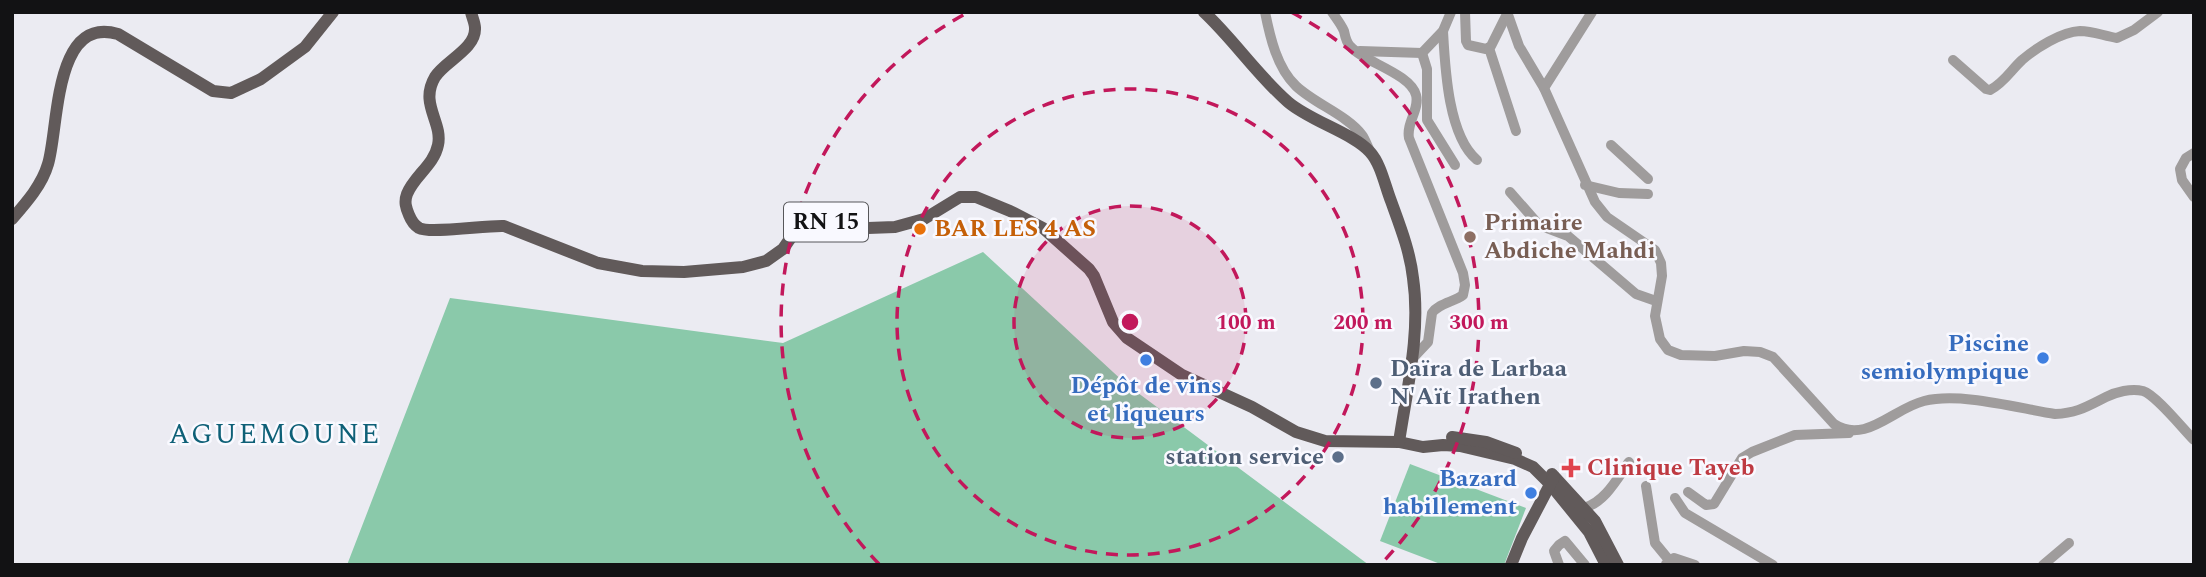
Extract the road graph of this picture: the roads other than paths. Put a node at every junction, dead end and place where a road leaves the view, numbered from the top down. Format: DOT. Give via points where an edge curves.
graph roads {
  1 [pos="333,12"];
  2 [pos="471,12"];
  3 [pos="1204,12"];
  4 [pos="1265,12"];
  5 [pos="1332,12"];
  6 [pos="1451,12"];
  7 [pos="1465,12"];
  8 [pos="1592,12"];
  9 [pos="2158,12"];
  10 [pos="1507,13"];
  11 [pos="1342,18"];
  12 [pos="1443,31"];
  13 [pos="1489,48"];
  14 [pos="1356,51"];
  15 [pos="1422,52"];
  16 [pos="1953,60"];
  17 [pos="1544,88"];
  18 [pos="1516,131"];
  19 [pos="1611,145"];
  20 [pos="1369,150"];
  21 [pos="2194,153"];
  22 [pos="1478,160"];
  23 [pos="1455,165"];
  24 [pos="1648,179"];
  25 [pos="1586,185"];
  26 [pos="1510,192"];
  27 [pos="1648,194"];
  28 [pos="2194,197"];
  29 [pos="12,219"];
  30 [pos="1656,301"];
  31 [pos="1411,360"];
  32 [pos="1856,432"];
  33 [pos="2194,440"];
  34 [pos="1403,443"];
  35 [pos="1629,462"];
  36 [pos="1552,480"];
  37 [pos="1646,486"];
  38 [pos="1688,492"];
  39 [pos="1675,498"];
  40 [pos="1584,508"];
  41 [pos="2069,543"];
  42 [pos="1667,563"];
  43 [pos="1511,565"];
  44 [pos="1559,565"];
  45 [pos="1585,565"];
  46 [pos="1606,565"];
  47 [pos="1618,565"];
  48 [pos="1695,565"];
  49 [pos="1773,565"];
  50 [pos="2043,565"];
  1 -- 29 [label="main road" via="289,60 231,93 213,91 118,34 93,32 82,40 66,68 48,165"];
  2 -- 34 [label="main road, RN 15" via="475,29 470,43 442,69 431,88 438,149 405,201 417,227 504,226 608,265 684,272 766,261 783,249 794,233 817,222 895,227 924,219 960,197 976,197 1043,228 1089,269 1119,331 1182,375 1310,437"];
  3 -- 20 [label="main road" via="1289,102"];
  4 -- 20 [label="street" via="1281,65 1295,85 1362,134"];
  5 -- 11 [label="street"];
  6 -- 12 [label="street"];
  7 -- 13 [label="street" via="1468,45"];
  8 -- 17 [label="street"];
  9 -- 16 [label="street" via="2117,38 2077,31 2063,35 2021,61 1990,90"];
  10 -- 13 [label="street"];
  10 -- 17 [label="street" via="1519,46"];
  11 -- 14 [label="street" via="1348,44"];
  12 -- 15 [label="street"];
  12 -- 22 [label="street" via="1449,98 1464,143"];
  13 -- 18 [label="street"];
  14 -- 15 [label="street"];
  14 -- 31 [label="street" via="1399,76 1416,94 1409,138 1465,285 1463,295 1432,313 1428,342"];
  15 -- 23 [label="street" via="1427,69 1427,120"];
  17 -- 25 [label="street"];
  19 -- 24 [label="street"];
  20 -- 31 [label="main road" via="1405,239 1413,278"];
  21 -- 28 [label="street" via="2179,169"];
  25 -- 27 [label="street"];
  25 -- 30 [label="street" via="1607,217 1655,250 1662,276"];
  26 -- 30 [label="street" via="1539,225 1568,236 1636,294"];
  30 -- 32 [label="street" via="1657,328 1668,350 1715,356 1760,352 1773,357 1834,424"];
  31 -- 34 [label="main road"];
  32 -- 33 [label="street" via="1922,401 1944,398 2054,414 2085,409 2128,390 2152,396"];
  32 -- 38 [label="street" via="1795,435 1752,452 1742,458 1714,504 1706,505"];
  34 -- 36 [label="main road" via="1460,446 1515,459"];
  35 -- 40 [label="street" via="1595,505"];
  36 -- 40 [label="main road"];
  36 -- 43 [label="main road"];
  36 -- 46 [label="main road"];
  37 -- 42 [label="street" via="1655,543"];
  39 -- 49 [label="street" via="1685,513"];
  40 -- 47 [label="main road"];
  41 -- 50 [label="street"];
  42 -- 48 [label="street" via="1674,558"];
  44 -- 45 [label="street" via="1554,551 1565,541"];
}
